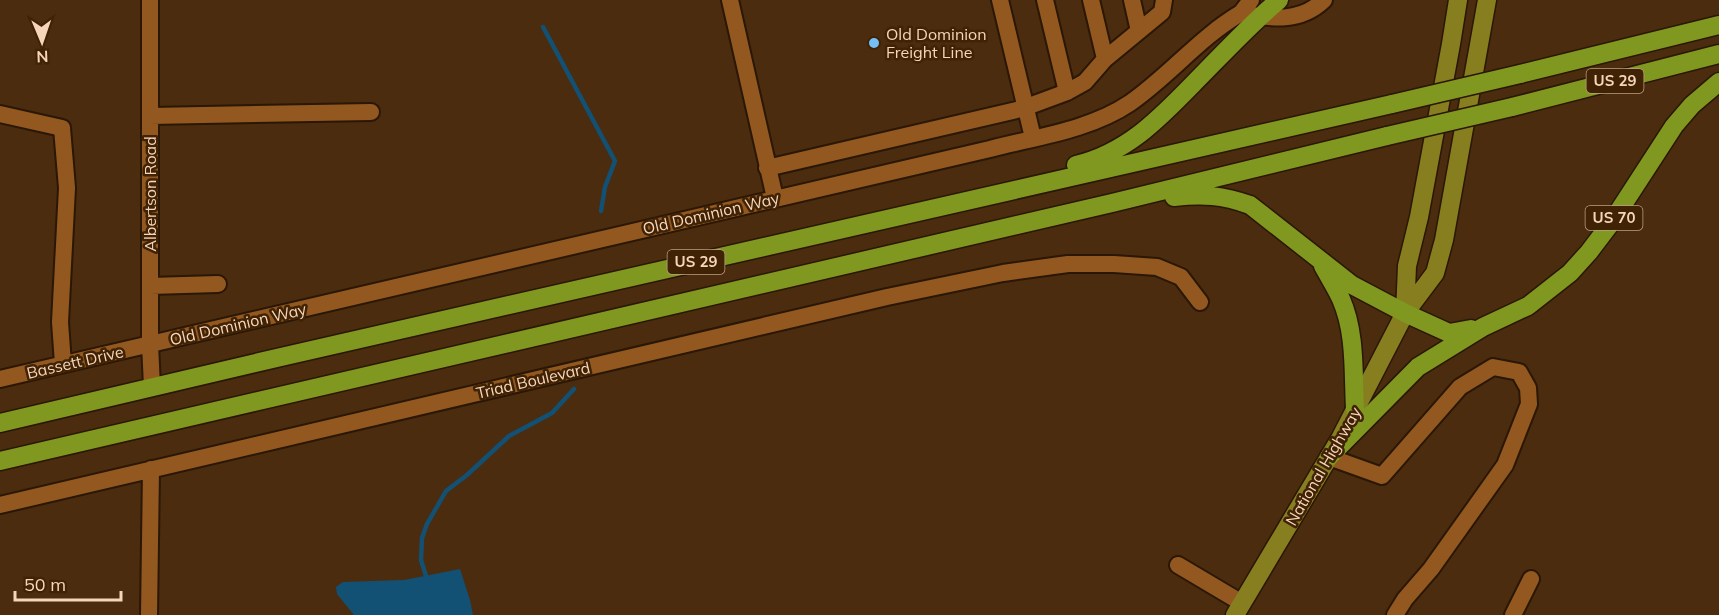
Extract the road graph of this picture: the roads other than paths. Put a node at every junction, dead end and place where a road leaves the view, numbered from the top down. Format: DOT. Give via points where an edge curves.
graph roads {
  1 [pos="150,0"];
  2 [pos="730,0"];
  3 [pos="1000,0"];
  4 [pos="1045,0"];
  5 [pos="1091,0"];
  6 [pos="1132,0"];
  7 [pos="1164,0"];
  8 [pos="1279,0"];
  9 [pos="1324,0"];
  10 [pos="1458,0"];
  11 [pos="1487,0"];
  12 [pos="1251,10"];
  13 [pos="1719,26"];
  14 [pos="1139,31"];
  15 [pos="1719,54"];
  16 [pos="1106,60"];
  17 [pos="1719,82"];
  18 [pos="1067,92"];
  19 [pos="1026,105"];
  20 [pos="371,112"];
  21 [pos="0,114"];
  22 [pos="150,116"];
  23 [pos="1033,138"];
  24 [pos="767,168"];
  25 [pos="775,198"];
  26 [pos="1112,203"];
  27 [pos="930,209"];
  28 [pos="1319,259"];
  29 [pos="218,284"];
  30 [pos="150,286"];
  31 [pos="1200,302"];
  32 [pos="1405,313"];
  33 [pos="1483,327"];
  34 [pos="150,344"];
  35 [pos="63,364"];
  36 [pos="0,379"];
  37 [pos="152,387"];
  38 [pos="1355,409"];
  39 [pos="0,423"];
  40 [pos="1329,457"];
  41 [pos="0,461"];
  42 [pos="151,469"];
  43 [pos="0,505"];
  44 [pos="1178,565"];
  45 [pos="1531,579"];
  46 [pos="1239,609"];
  47 [pos="149,615"];
  48 [pos="1395,615"];
  49 [pos="1514,615"];
  1 -- 22 [label="street, Albertson Road"];
  2 -- 24 [label="street"];
  3 -- 19 [label="street"];
  4 -- 18 [label="street"];
  5 -- 16 [label="street"];
  6 -- 14 [label="street"];
  7 -- 14 [label="street" via="1162,12"];
  8 -- 12 [label="highway"];
  9 -- 12 [label="street" via="1297,16"];
  10 -- 32 [label="main road, National Highway" via="1407,266"];
  11 -- 32 [label="main road, National Highway" via="1444,240 1435,273"];
  12 -- 23 [label="street, Old Dominion Way" via="1225,22 1127,105 1076,127"];
  12 -- 27 [label="highway" via="1153,125 1129,142 1091,161"];
  13 -- 27 [label="highway, US 29, bridge"];
  14 -- 16 [label="street"];
  15 -- 26 [label="highway, US 29, bridge"];
  16 -- 18 [label="street" via="1085,82"];
  17 -- 33 [label="highway, US 70" via="1674,126 1611,223 1570,273 1528,306"];
  18 -- 19 [label="street"];
  19 -- 23 [label="street"];
  19 -- 24 [label="street"];
  20 -- 22 [label="street"];
  21 -- 35 [label="street" via="62,128 67,188 60,322"];
  22 -- 30 [label="street, Albertson Road"];
  23 -- 25 [label="street, Old Dominion Way"];
  24 -- 25 [label="street"];
  25 -- 34 [label="street, Old Dominion Way"];
  26 -- 28 [label="highway" via="1200,195 1231,198 1250,205"];
  26 -- 41 [label="highway, US 29"];
  27 -- 37 [label="highway, US 29"];
  28 -- 32 [label="highway" via="1352,285"];
  28 -- 38 [label="highway" via="1347,320"];
  29 -- 30 [label="street"];
  30 -- 34 [label="street, Albertson Road"];
  31 -- 42 [label="street, Triad Boulevard" via="1181,277 1157,267 1068,264 1003,273"];
  32 -- 33 [label="highway" via="1449,333"];
  32 -- 38 [label="main road, National Highway"];
  33 -- 40 [label="highway" via="1419,367"];
  34 -- 35 [label="street, Bassett Drive"];
  34 -- 37 [label="street, Albertson Road"];
  35 -- 36 [label="street, Bassett Drive"];
  37 -- 39 [label="highway, US 29"];
  38 -- 40 [label="main road, National Highway"];
  40 -- 46 [label="main road, National Highway"];
  40 -- 48 [label="street" via="1382,476 1460,387 1493,367 1519,372 1528,388 1529,404 1505,465"];
  42 -- 43 [label="street, Triad Boulevard"];
  42 -- 47 [label="street"];
  44 -- 46 [label="street"];
  45 -- 49 [label="street"];
}
